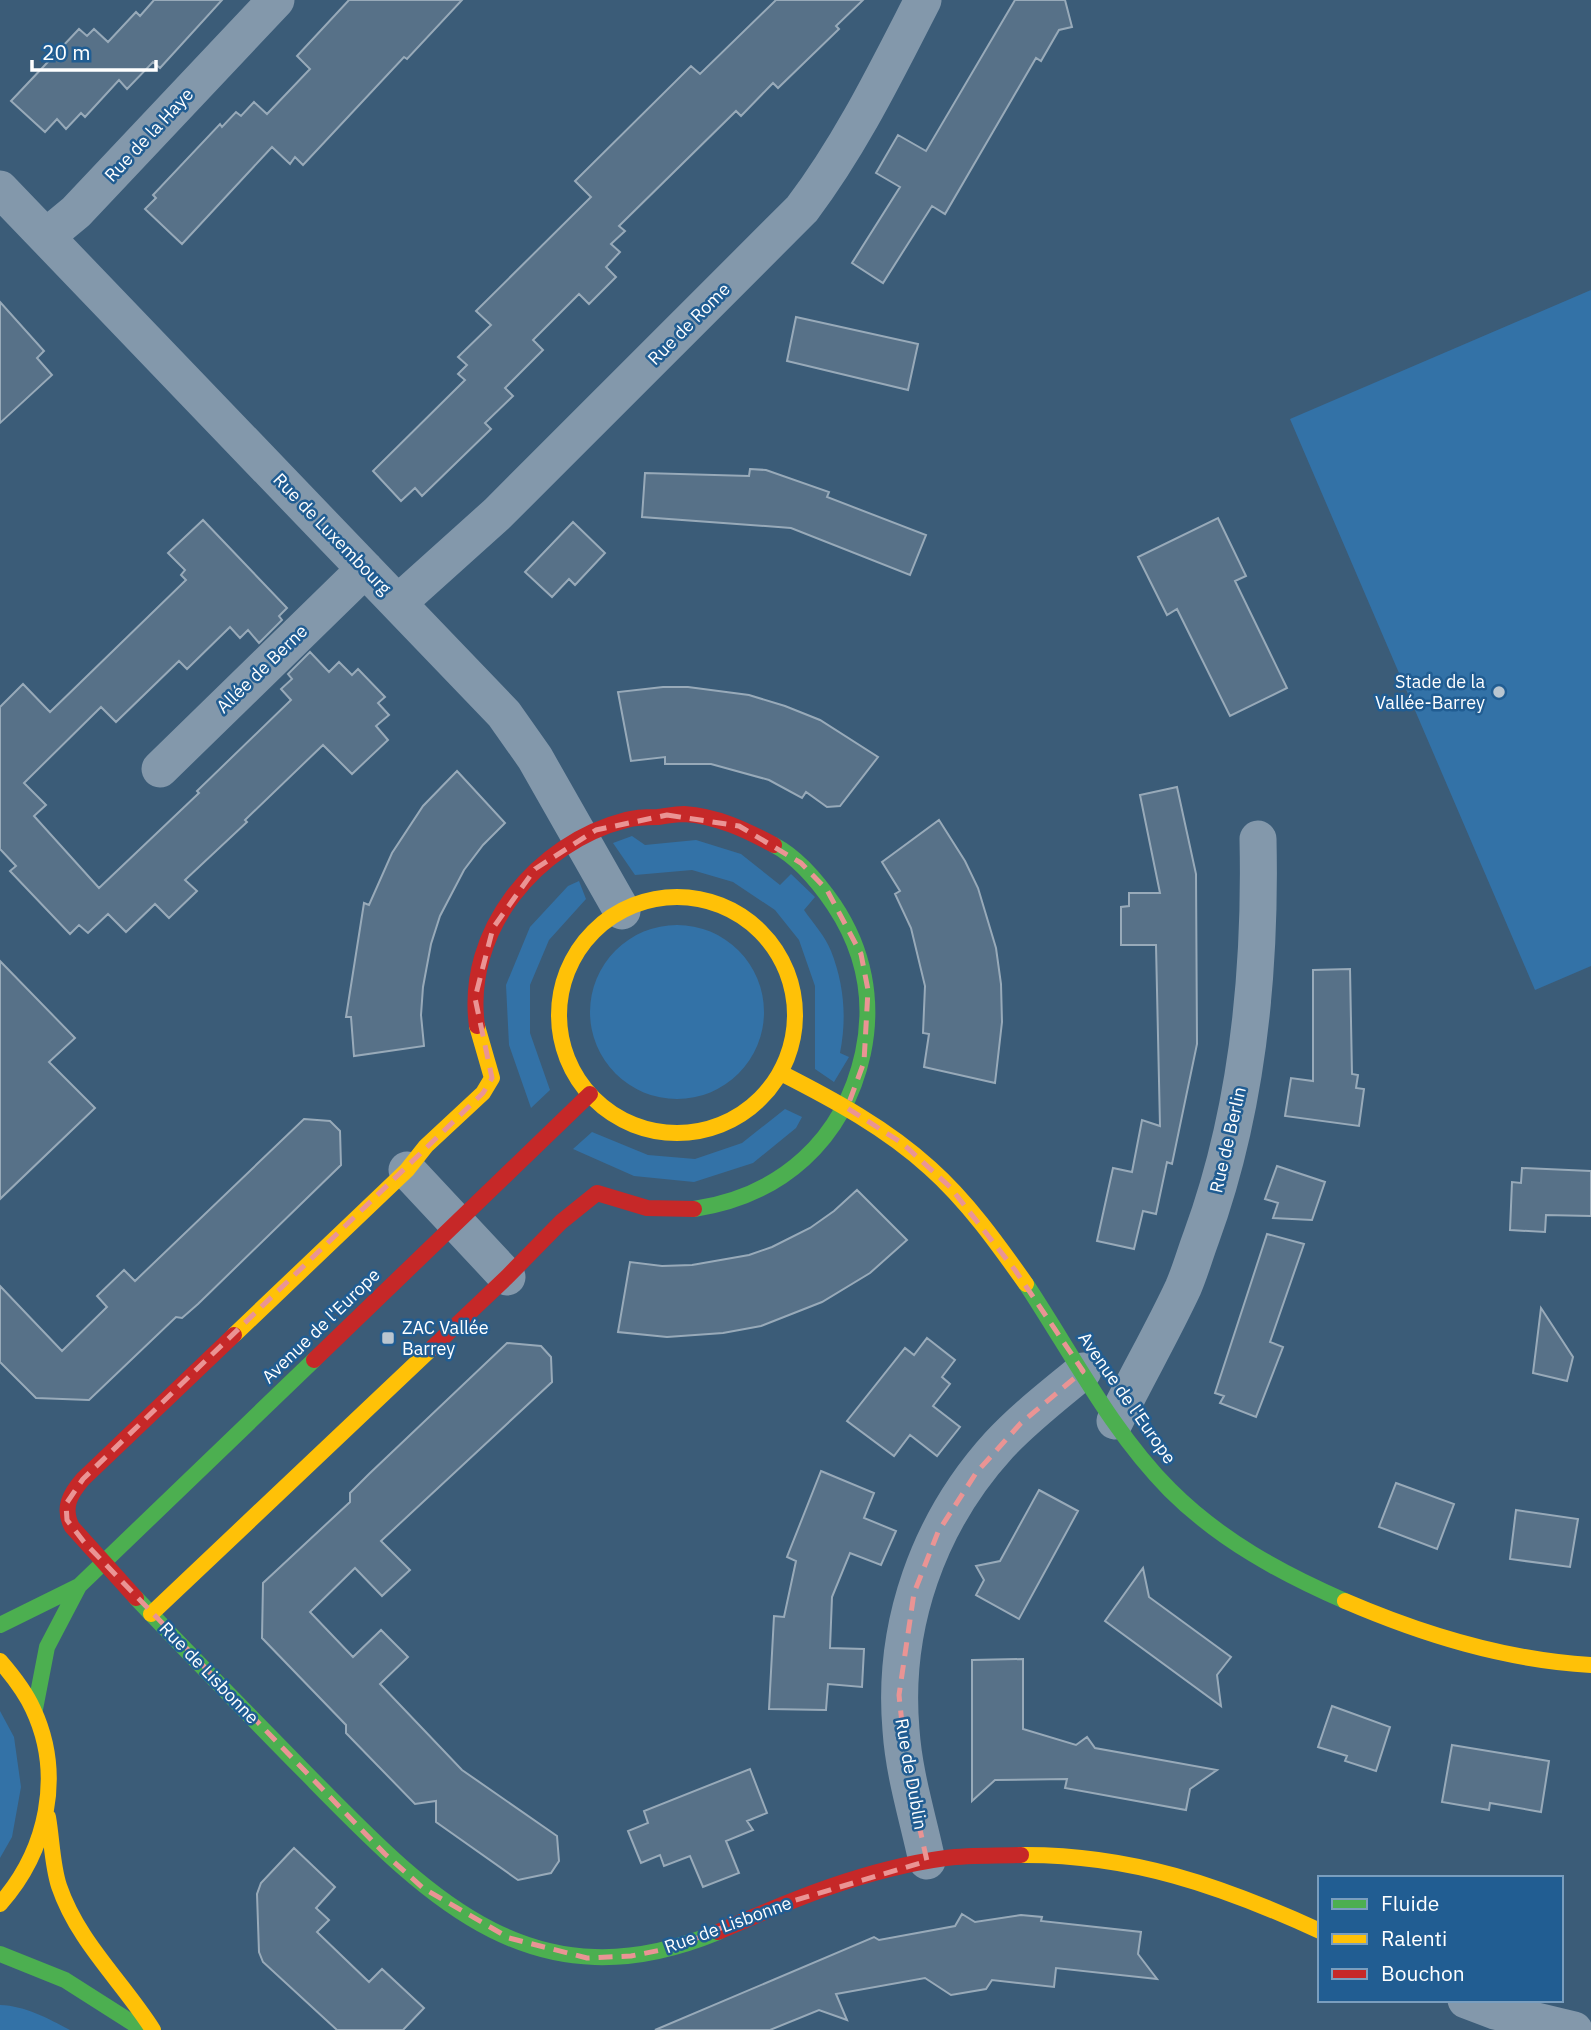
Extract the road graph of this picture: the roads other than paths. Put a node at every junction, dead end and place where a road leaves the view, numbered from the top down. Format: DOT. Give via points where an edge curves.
graph roads {
  1 [pos="276,0"];
  2 [pos="923,0"];
  3 [pos="6,206"];
  4 [pos="47,236"];
  5 [pos="365,569"];
  6 [pos="398,603"];
  7 [pos="160,769"];
  8 [pos="581,838"];
  9 [pos="1258,839"];
  10 [pos="622,911"];
  11 [pos="781,1073"];
  12 [pos="590,1094"];
  13 [pos="845,1107"];
  14 [pos="407,1170"];
  15 [pos="456,1223"];
  16 [pos="507,1277"];
  17 [pos="1083,1371"];
  18 [pos="1115,1421"];
  19 [pos="104,1563"];
  20 [pos="79,1586"];
  21 [pos="151,1614"];
  22 [pos="0,1625"];
  23 [pos="0,1661"];
  24 [pos="1591,1665"];
  25 [pos="35,1709"];
  26 [pos="47,1810"];
  27 [pos="927,1861"];
  28 [pos="0,1904"];
  29 [pos="1318,1930"];
  30 [pos="0,1954"];
  31 [pos="1471,2002"];
  32 [pos="1568,2029"];
  33 [pos="145,2030"];
  34 [pos="153,2030"];
  1 -- 4 [label="street, Rue de la Haye" via="76,212"];
  2 -- 6 [label="street, Rue de Rome" via="851,138 802,209 497,514"];
  3 -- 4 [label="street, Rue de Luxembourg"];
  4 -- 5 [label="street, Rue de Luxembourg"];
  5 -- 6 [label="street, Rue de Luxembourg"];
  5 -- 7 [label="street, Allée de Berne"];
  6 -- 8 [label="street, Rue de Luxembourg" via="503,714 535,758"];
  8 -- 10 [label="street, Rue de Luxembourg"];
  8 -- 13 [label="street" via="631,819 704,817 739,826 802,863 847,920 861,954 868,990 864,1062"];
  8 -- 14 [label="street" via="535,869 493,928 475,998 476,1022 492,1078 483,1093"];
  9 -- 18 [label="street, Rue de Berlin" via="1255,981 1232,1135 1184,1287"];
  10 -- 11 [label="street" via="650,900 680,897 710,902 738,914 762,933 780,957 796,1015 792,1045"];
  10 -- 12 [label="street" via="582,946 561,995 564,1048 574,1073"];
  11 -- 12 [label="street" via="752,1107 712,1128 691,1133 646,1129 625,1121"];
  11 -- 13 [label="street, Avenue de l'Europe"];
  12 -- 15 [label="street, Avenue de l'Europe"];
  13 -- 16 [label="street" via="809,1156 748,1195 677,1210 641,1208 597,1193"];
  13 -- 17 [label="street, Avenue de l'Europe" via="902,1143 950,1187 1015,1270"];
  14 -- 15 [label="street"];
  14 -- 19 [label="street, Rue de Lisbonne" via="72,1492 66,1504 67,1520"];
  15 -- 16 [label="street"];
  15 -- 19 [label="street, Avenue de l'Europe"];
  16 -- 21 [label="street"];
  17 -- 18 [label="street, Avenue de l'Europe"];
  17 -- 27 [label="street, Rue de Dublin" via="1021,1423 976,1473 939,1532 914,1593 905,1630 899,1695 906,1771"];
  18 -- 24 [label="street, Avenue de l'Europe" via="1170,1490 1205,1521 1250,1554 1301,1582 1472,1647 1539,1661"];
  19 -- 20 [label="street, Avenue de l'Europe"];
  19 -- 21 [label="street, Rue de Lisbonne"];
  20 -- 22 [label="street, Avenue de l'Europe"];
  20 -- 25 [label="street, Avenue de l'Europe" via="47,1647"];
  21 -- 27 [label="street, Rue de Lisbonne" via="384,1854 423,1888 509,1938 552,1953 587,1958 631,1956 676,1947 766,1909"];
  23 -- 25 [label="street"];
  25 -- 26 [label="street" via="50,1775"];
  26 -- 28 [label="street" via="39,1843 20,1880"];
  26 -- 34 [label="street" via="55,1872 66,1904 89,1944"];
  27 -- 29 [label="street, Rue de Lisbonne" via="1083,1857 1149,1868"];
  30 -- 33 [label="street" via="49,1970"];
  31 -- 32 [label="street"];
}
